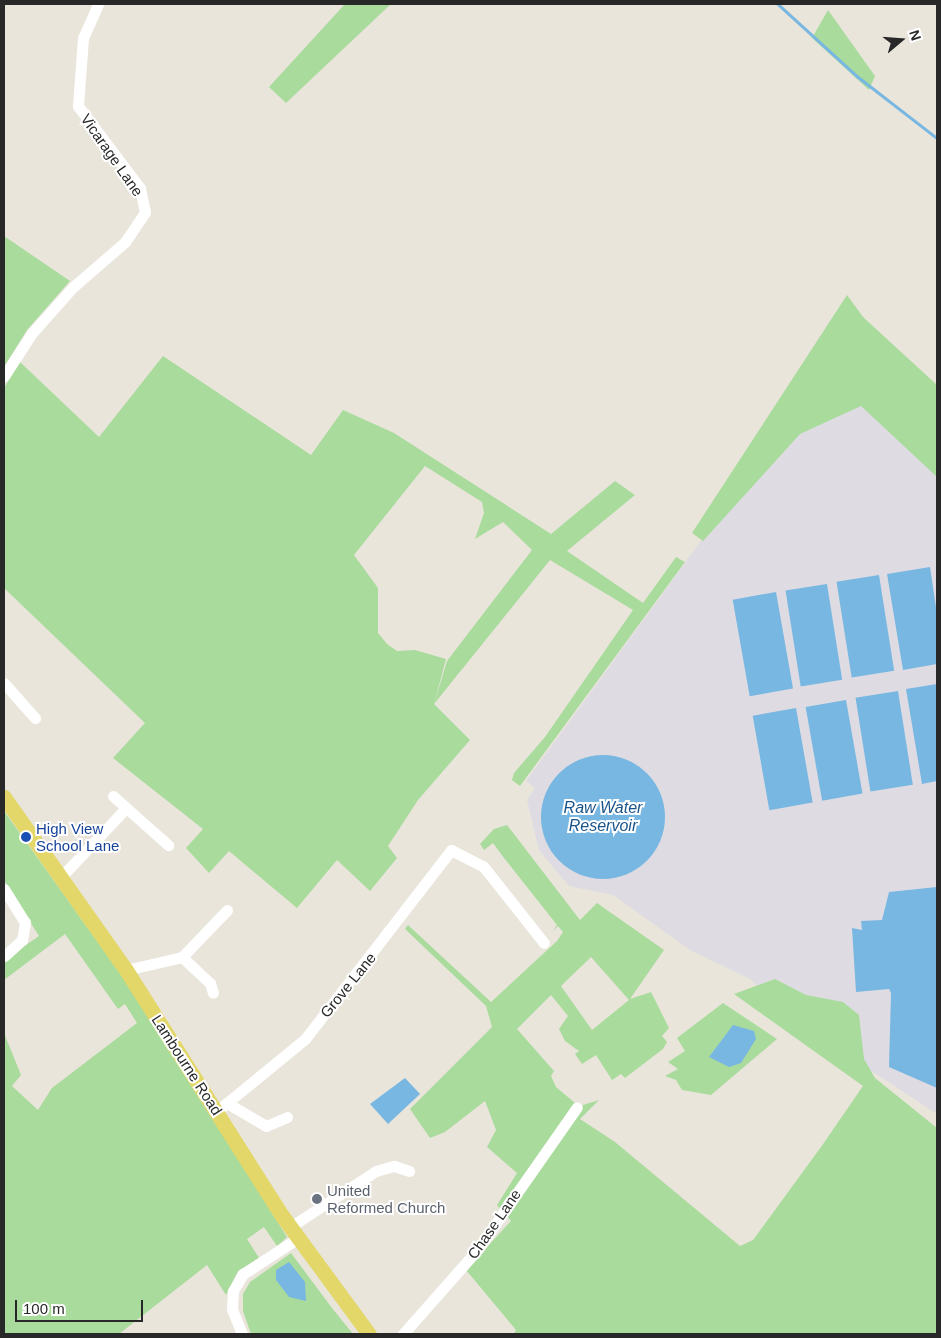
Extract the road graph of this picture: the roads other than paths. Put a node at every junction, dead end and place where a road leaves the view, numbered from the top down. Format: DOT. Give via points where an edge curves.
graph roads {
  1 [pos="98,4"];
  2 [pos="4,376"];
  3 [pos="4,683"];
  4 [pos="35,718"];
  5 [pos="113,796"];
  6 [pos="4,797"];
  7 [pos="126,808"];
  8 [pos="168,845"];
  9 [pos="62,876"];
  10 [pos="4,889"];
  11 [pos="227,910"];
  12 [pos="544,943"];
  13 [pos="4,956"];
  14 [pos="182,958"];
  15 [pos="126,970"];
  16 [pos="213,993"];
  17 [pos="222,1107"];
  18 [pos="576,1107"];
  19 [pos="287,1117"];
  20 [pos="409,1170"];
  21 [pos="294,1232"];
  22 [pos="242,1334"];
  23 [pos="369,1334"];
  24 [pos="403,1334"];
  1 -- 2 [label="street, Vicarage Lane" via="83,38 78,106 140,188 145,212 125,242 73,287 32,333"];
  3 -- 4 [label="street"];
  5 -- 7 [label="street"];
  6 -- 9 [label="main road, Lambourne Road"];
  7 -- 8 [label="street"];
  7 -- 9 [label="street"];
  9 -- 15 [label="main road, Lambourne Road"];
  10 -- 13 [label="street" via="25,922 22,940"];
  11 -- 14 [label="street"];
  12 -- 17 [label="street, Grove Lane" via="483,866 451,850 402,919 306,1039"];
  14 -- 15 [label="street"];
  14 -- 16 [label="street" via="210,983"];
  15 -- 17 [label="main road, Lambourne Road"];
  17 -- 19 [label="street" via="266,1126"];
  17 -- 21 [label="main road, Lambourne Road"];
  18 -- 24 [label="street, Chase Lane" via="477,1250"];
  20 -- 21 [label="street" via="394,1166 376,1171"];
  21 -- 22 [label="street" via="243,1274 233,1291 232,1309"];
  21 -- 23 [label="main road, Lambourne Road"];
}
